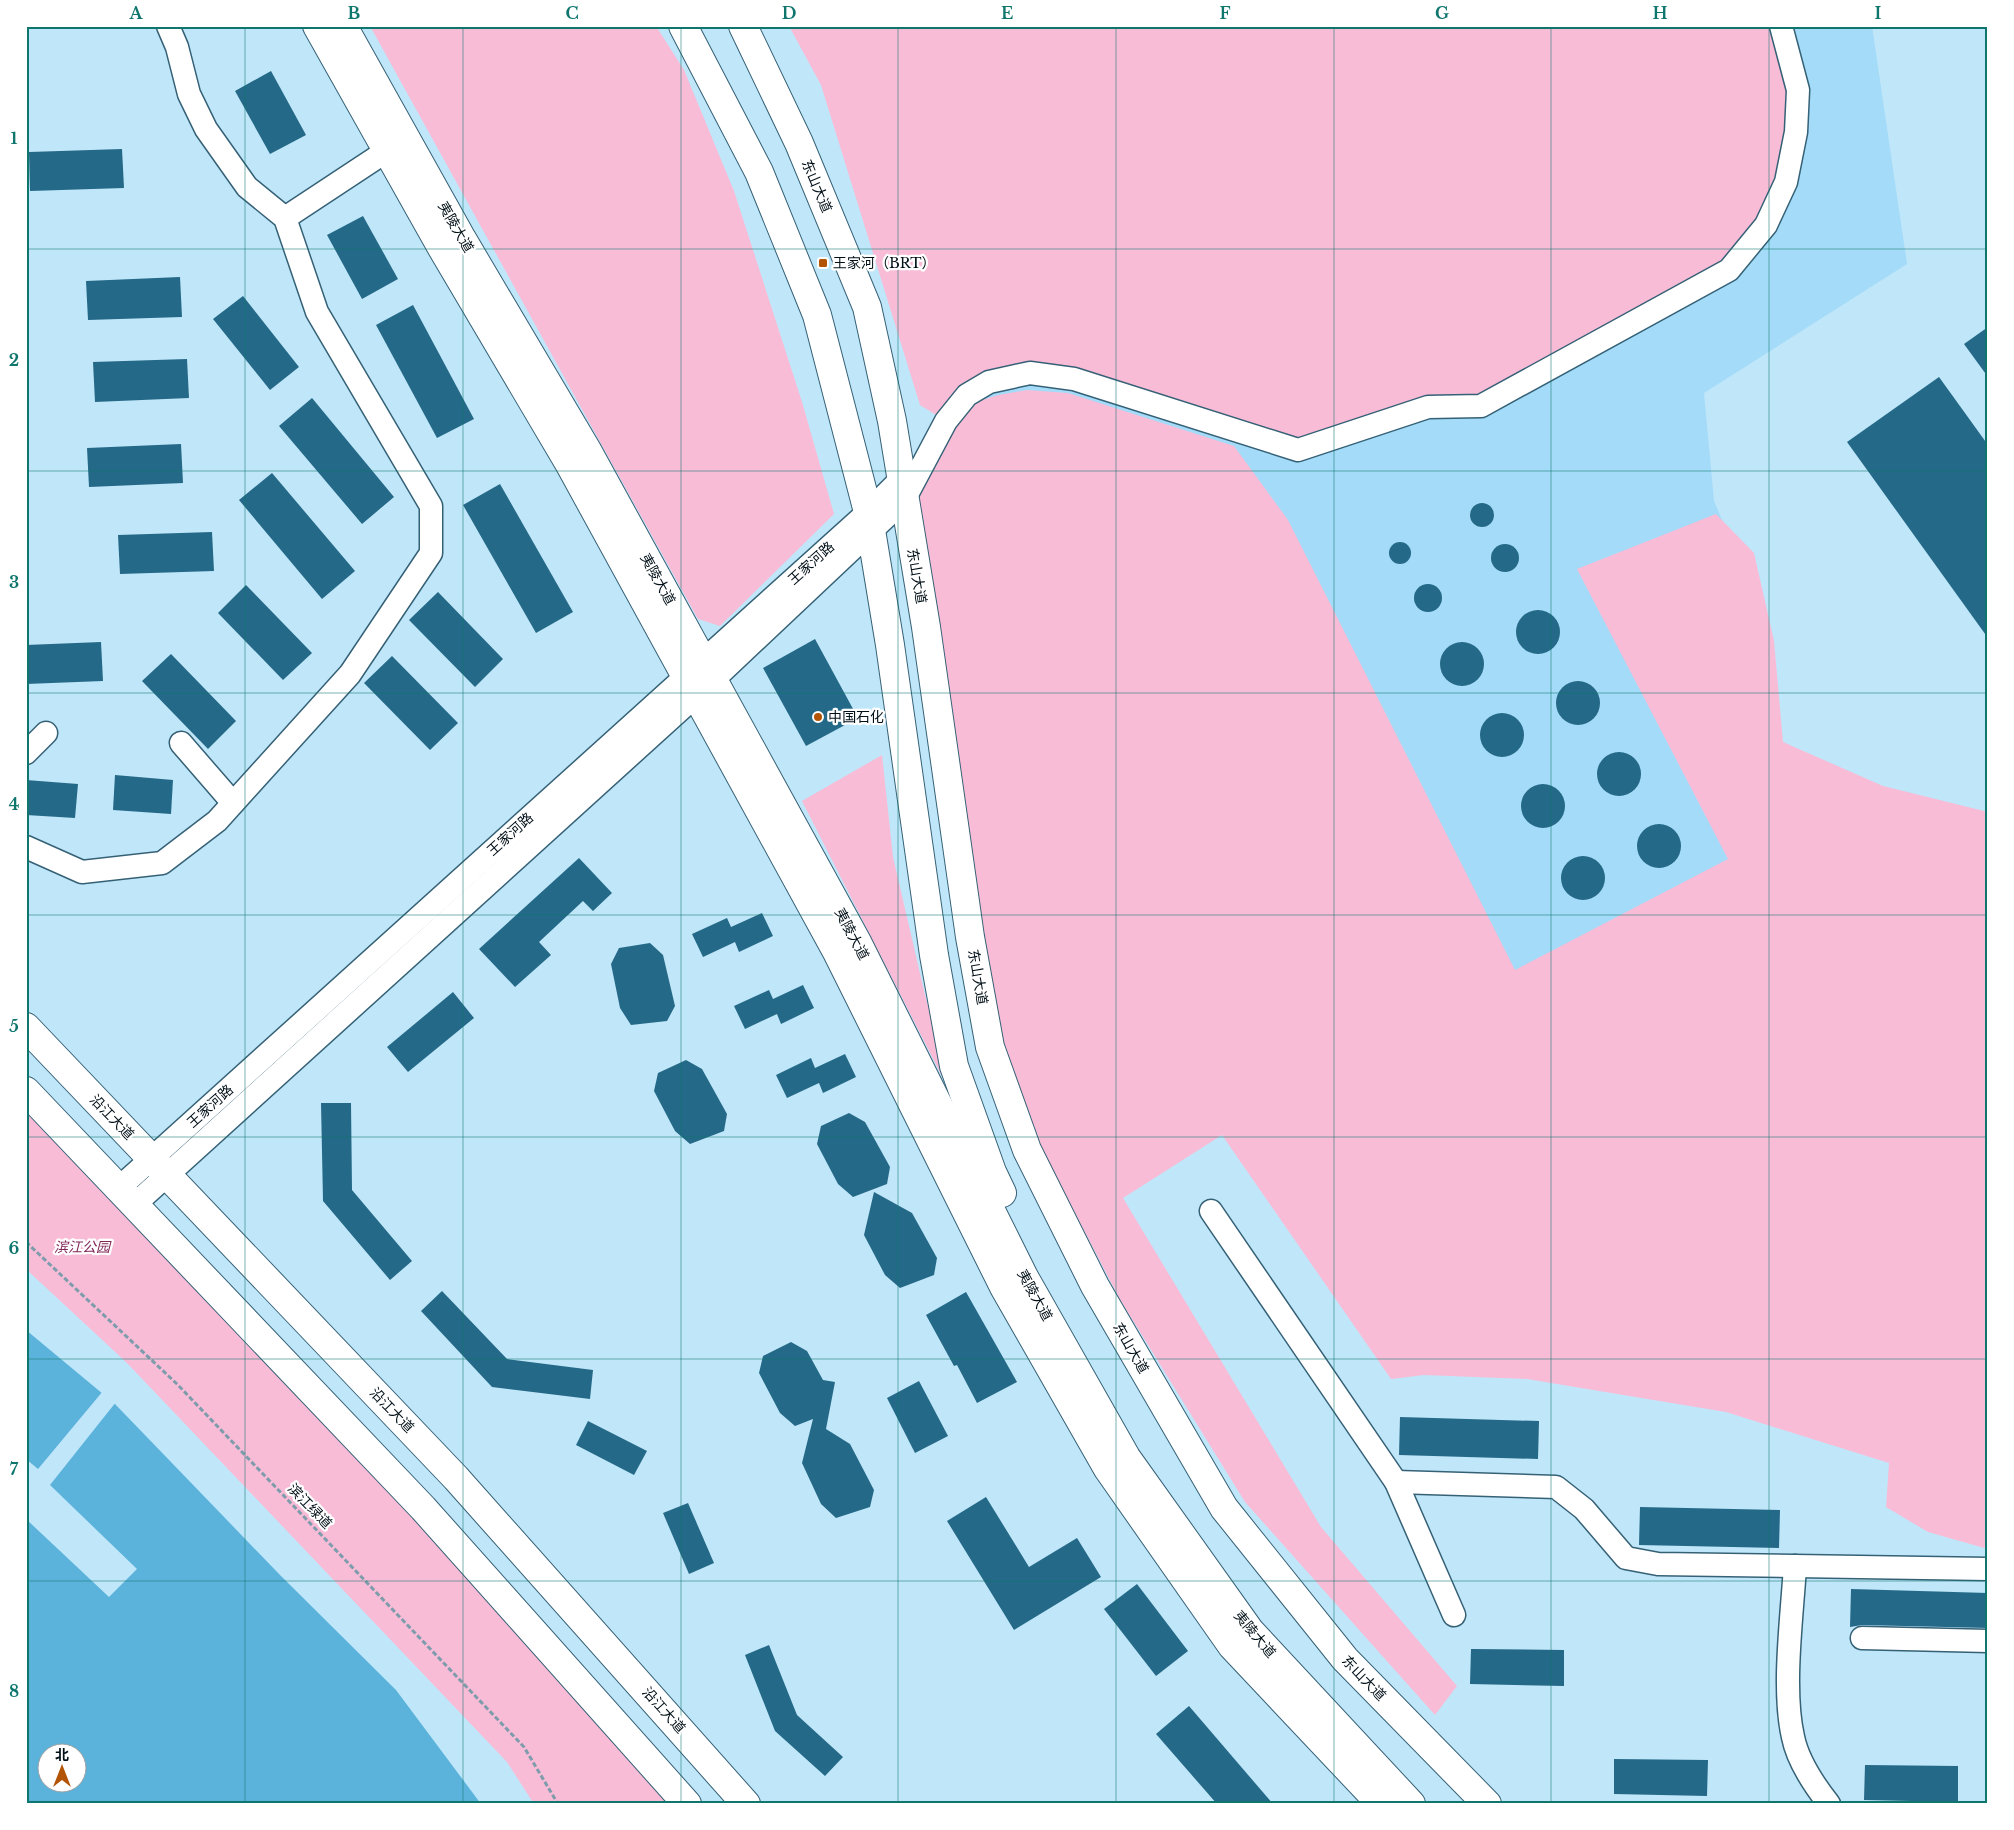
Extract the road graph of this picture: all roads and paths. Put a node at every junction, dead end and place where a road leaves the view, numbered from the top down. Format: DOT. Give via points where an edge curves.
graph roads {
  1 [pos="168,26"];
  2 [pos="317,26"];
  3 [pos="343,26"];
  4 [pos="683,26"];
  5 [pos="743,26"];
  6 [pos="1781,26"];
  7 [pos="386,150"];
  8 [pos="285,218"];
  9 [pos="902,489"];
  10 [pos="870,521"];
  11 [pos="699,678"];
  12 [pos="46,733"];
  13 [pos="181,743"];
  14 [pos="26,753"];
  15 [pos="233,803"];
  16 [pos="26,847"];
  17 [pos="26,1027"];
  18 [pos="26,1091"];
  19 [pos="159,1166"];
  20 [pos="127,1196"];
  21 [pos="1211,1210"];
  22 [pos="26,1242"];
  23 [pos="1396,1482"];
  24 [pos="1794,1566"];
  25 [pos="1988,1569"];
  26 [pos="1454,1615"];
  27 [pos="1862,1638"];
  28 [pos="1988,1640"];
  29 [pos="558,1804"];
  30 [pos="688,1804"];
  31 [pos="746,1804"];
  32 [pos="1380,1804"];
  33 [pos="1411,1804"];
  34 [pos="1428,1804"];
  35 [pos="1487,1804"];
  36 [pos="1829,1804"];
  1 -- 8 [label="street" via="189,94 206,129 247,187"];
  2 -- 7 [label="main road, 夷陵大道"];
  3 -- 11 [label="main road, 夷陵大道" via="462,239 588,452"];
  4 -- 10 [label="main road" via="759,172 817,315"];
  5 -- 9 [label="main road, 东山大道" via="799,143 867,307 892,421"];
  6 -- 9 [label="street, 王家河路" via="1798,90 1796,132 1786,182 1766,225 1729,270 1481,406 1428,408 1298,450 1074,379 1030,374 989,382 967,395"];
  7 -- 8 [label="street"];
  7 -- 11 [label="main road, 夷陵大道" via="568,463"];
  8 -- 15 [label="street" via="318,312 431,506 431,554 350,674"];
  9 -- 10 [label="street, 王家河路"];
  9 -- 35 [label="main road, 东山大道" via="988,1037 1027,1150 1095,1286 1224,1508 1344,1659"];
  10 -- 11 [label="street, 王家河路"];
  10 -- 34 [label="main road" via="952,1057 992,1172 1061,1310 1190,1534 1313,1686"];
  11 -- 19 [label="street, 王家河路"];
  11 -- 32 [label="main road, 夷陵大道" via="1004,1287 1108,1469 1232,1646"];
  11 -- 33 [label="main road, 夷陵大道" via="857,942 1024,1277 1126,1457 1250,1631"];
  12 -- 14 [label="street"];
  13 -- 15 [label="street"];
  15 -- 16 [label="street" via="217,821 162,863 82,872"];
  17 -- 19 [label="main road, 沿江大道"];
  18 -- 20 [label="main road"];
  19 -- 20 [label="street, 王家河路"];
  19 -- 31 [label="main road, 沿江大道" via="456,1478"];
  20 -- 30 [label="main road" via="423,1508"];
  21 -- 23 [label="street"];
  22 -- 29 [label="path, 滨江绿道" via="177,1384 524,1747"];
  23 -- 24 [label="street" via="1556,1487 1584,1509 1626,1558 1658,1564"];
  23 -- 26 [label="street"];
  24 -- 25 [label="street"];
  24 -- 36 [label="street" via="1789,1700 1793,1738 1802,1763"];
  27 -- 28 [label="street"];
}
